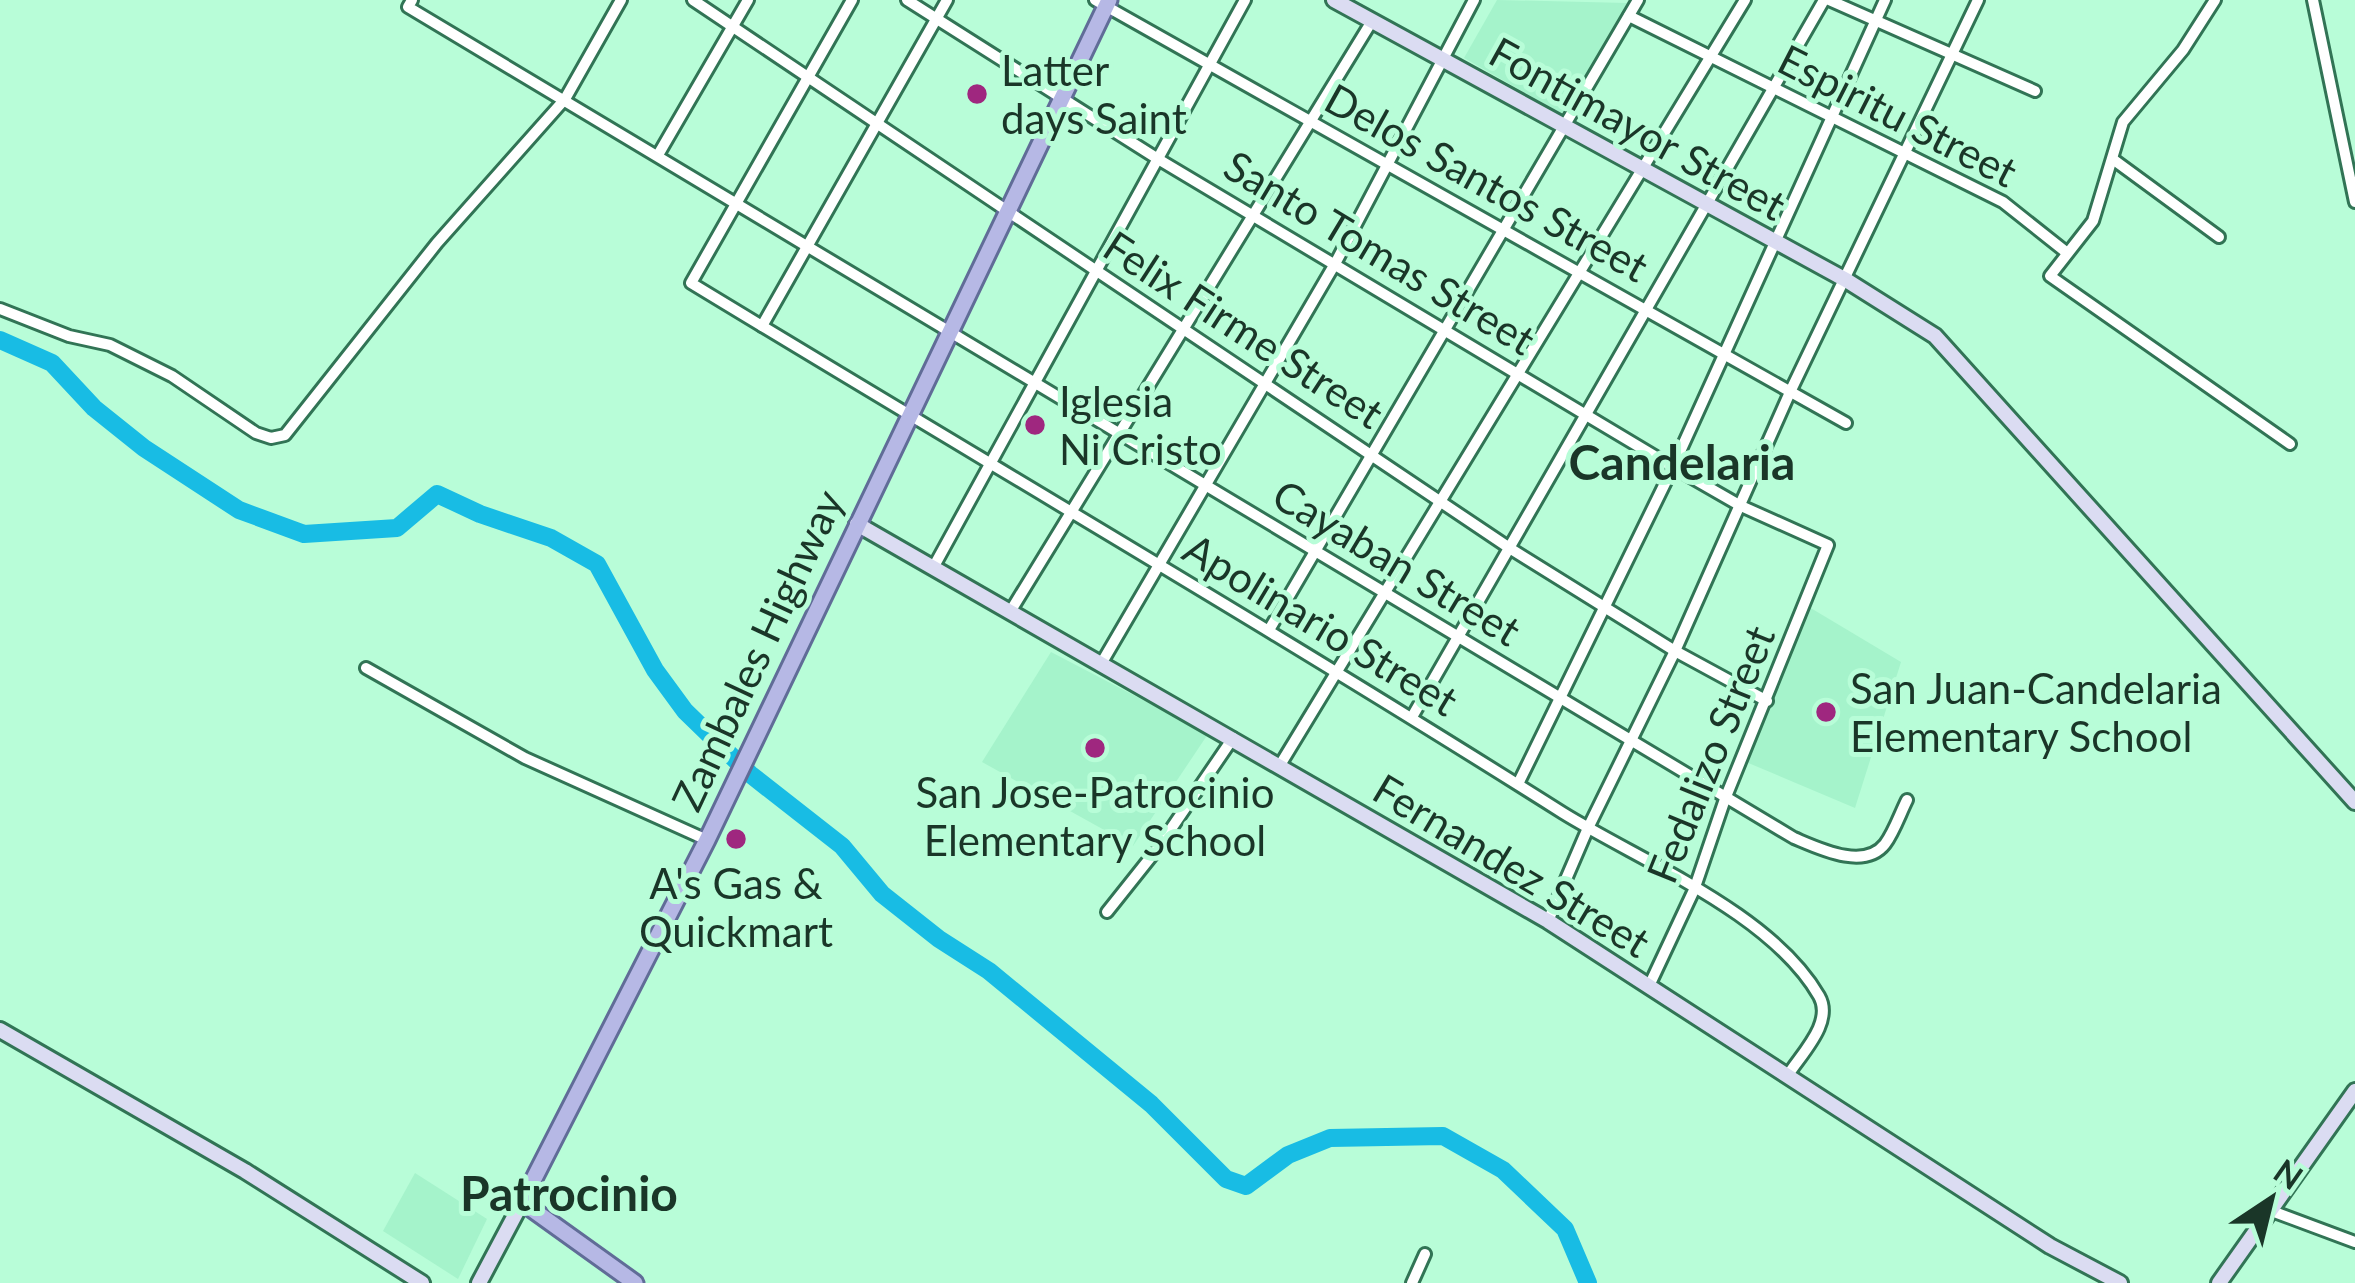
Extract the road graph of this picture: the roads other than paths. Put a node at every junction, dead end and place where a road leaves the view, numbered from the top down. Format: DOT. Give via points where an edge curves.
graph roads {
  1 [pos="621,0"];
  2 [pos="693,0"];
  3 [pos="748,0"];
  4 [pos="852,0"];
  5 [pos="907,0"];
  6 [pos="947,0"];
  7 [pos="1246,0"];
  8 [pos="1334,0"];
  9 [pos="1474,0"];
  10 [pos="1745,0"];
  11 [pos="1827,0"];
  12 [pos="1885,0"];
  13 [pos="1978,0"];
  14 [pos="2215,0"];
  15 [pos="2313,0"];
  16 [pos="1636,1"];
  17 [pos="1104,2"];
  18 [pos="410,3"];
  19 [pos="1629,16"];
  20 [pos="937,18"];
  21 [pos="1372,21"];
  22 [pos="1876,21"];
  23 [pos="732,27"];
  24 [pos="1953,55"];
  25 [pos="1442,56"];
  26 [pos="1711,56"];
  27 [pos="1209,65"];
  28 [pos="808,79"];
  29 [pos="1774,88"];
  30 [pos="2036,91"];
  31 [pos="1062,95"];
  32 [pos="565,100"];
  33 [pos="1831,116"];
  34 [pos="1311,123"];
  35 [pos="876,125"];
  36 [pos="1567,125"];
  37 [pos="1906,154"];
  38 [pos="658,155"];
  39 [pos="1158,159"];
  40 [pos="2114,160"];
  41 [pos="1387,165"];
  42 [pos="1643,168"];
  43 [pos="737,202"];
  44 [pos="2355,202"];
  45 [pos="1707,204"];
  46 [pos="1007,208"];
  47 [pos="1254,214"];
  48 [pos="1508,230"];
  49 [pos="2218,236"];
  50 [pos="1776,242"];
  51 [pos="808,245"];
  52 [pos="2066,252"];
  53 [pos="1336,262"];
  54 [pos="1580,271"];
  55 [pos="1095,272"];
  56 [pos="1846,280"];
  57 [pos="1647,308"];
  58 [pos="0,309"];
  59 [pos="762,326"];
  60 [pos="1183,328"];
  61 [pos="950,329"];
  62 [pos="1448,330"];
  63 [pos="1723,352"];
  64 [pos="1517,372"];
  65 [pos="1036,381"];
  66 [pos="1266,382"];
  67 [pos="1791,390"];
  68 [pos="910,412"];
  69 [pos="1587,413"];
  70 [pos="1846,423"];
  71 [pos="1121,431"];
  72 [pos="2290,444"];
  73 [pos="1374,454"];
  74 [pos="992,462"];
  75 [pos="1672,466"];
  76 [pos="1208,487"];
  77 [pos="1439,500"];
  78 [pos="1741,506"];
  79 [pos="1072,511"];
  80 [pos="857,524"];
  81 [pos="1828,545"];
  82 [pos="1510,549"];
  83 [pos="1317,554"];
  84 [pos="1162,566"];
  85 [pos="933,568"];
  86 [pos="1384,593"];
  87 [pos="1604,609"];
  88 [pos="1010,612"];
  89 [pos="1269,631"];
  90 [pos="1458,638"];
  91 [pos="1675,651"];
  92 [pos="1101,664"];
  93 [pos="366,668"];
  94 [pos="1337,672"];
  95 [pos="1561,697"];
  96 [pos="1767,701"];
  97 [pos="1412,717"];
  98 [pos="1233,738"];
  99 [pos="1634,740"];
  100 [pos="1280,765"];
  101 [pos="1517,784"];
  102 [pos="1726,799"];
  103 [pos="1907,800"];
  104 [pos="2355,802"];
  105 [pos="1588,828"];
  106 [pos="707,840"];
  107 [pos="1694,890"];
  108 [pos="1107,912"];
  109 [pos="1548,921"];
  110 [pos="1649,986"];
  111 [pos="0,1030"];
  112 [pos="1788,1075"];
  113 [pos="2355,1091"];
  114 [pos="522,1202"];
  115 [pos="2269,1210"];
  116 [pos="2355,1242"];
  117 [pos="1425,1255"];
  118 [pos="422,1283"];
  119 [pos="479,1283"];
  120 [pos="635,1283"];
  121 [pos="1412,1283"];
  122 [pos="2120,1283"];
  123 [pos="2218,1283"];
  1 -- 32 [label="street"];
  2 -- 23 [label="street, Felix Firme Street"];
  3 -- 23 [label="street"];
  4 -- 28 [label="street"];
  5 -- 20 [label="street, Santo Tomas Street"];
  6 -- 20 [label="street"];
  7 -- 27 [label="street"];
  8 -- 21 [label="street, Fontimayor Street"];
  9 -- 25 [label="street"];
  10 -- 26 [label="street"];
  11 -- 22 [label="street"];
  11 -- 29 [label="street"];
  12 -- 22 [label="street"];
  13 -- 24 [label="street"];
  14 -- 40 [label="street" via="2123,122"];
  15 -- 44 [label="street"];
  16 -- 19 [label="street"];
  17 -- 27 [label="street, Delos Santos Street"];
  17 -- 31 [label="main road, Zambales Highway"];
  18 -- 32 [label="street, Cayaban Street"];
  19 -- 26 [label="street, Espiritu Street"];
  19 -- 36 [label="street"];
  20 -- 31 [label="street, Santo Tomas Street"];
  20 -- 35 [label="street"];
  21 -- 25 [label="street, Fontimayor Street"];
  21 -- 34 [label="street"];
  22 -- 24 [label="street"];
  22 -- 33 [label="street"];
  23 -- 28 [label="street, Felix Firme Street"];
  23 -- 38 [label="street"];
  24 -- 30 [label="street"];
  24 -- 37 [label="street"];
  25 -- 36 [label="street, Fontimayor Street"];
  25 -- 41 [label="street"];
  26 -- 29 [label="street, Espiritu Street"];
  26 -- 42 [label="street"];
  27 -- 34 [label="street, Delos Santos Street"];
  27 -- 39 [label="street"];
  28 -- 35 [label="street, Felix Firme Street"];
  28 -- 43 [label="street"];
  29 -- 33 [label="street, Espiritu Street"];
  29 -- 45 [label="street"];
  31 -- 39 [label="street, Santo Tomas Street"];
  31 -- 46 [label="main road, Zambales Highway"];
  32 -- 38 [label="street, Cayaban Street"];
  32 -- 58 [label="street" via="437,243 285,435 256,433 110,344"];
  33 -- 37 [label="street, Espiritu Street"];
  33 -- 50 [label="street"];
  34 -- 41 [label="street, Delos Santos Street"];
  34 -- 47 [label="street"];
  35 -- 46 [label="street, Felix Firme Street"];
  35 -- 51 [label="street"];
  36 -- 42 [label="street, Fontimayor Street"];
  36 -- 48 [label="street"];
  37 -- 52 [label="street, Espiritu Street" via="2003,202"];
  37 -- 56 [label="street"];
  38 -- 43 [label="street, Cayaban Street"];
  39 -- 47 [label="street, Santo Tomas Street"];
  39 -- 55 [label="street"];
  40 -- 49 [label="street"];
  40 -- 52 [label="street" via="2093,221"];
  41 -- 48 [label="street, Delos Santos Street"];
  41 -- 53 [label="street"];
  42 -- 45 [label="street, Fontimayor Street"];
  42 -- 54 [label="street"];
  43 -- 51 [label="street, Cayaban Street"];
  43 -- 59 [label="street, Apolinario Street" via="692,283"];
  45 -- 50 [label="street, Fontimayor Street"];
  45 -- 57 [label="street"];
  46 -- 55 [label="street, Felix Firme Street"];
  46 -- 61 [label="main road, Zambales Highway"];
  47 -- 53 [label="street, Santo Tomas Street"];
  47 -- 60 [label="street"];
  48 -- 54 [label="street, Delos Santos Street"];
  48 -- 62 [label="street"];
  50 -- 56 [label="street, Fontimayor Street"];
  50 -- 63 [label="street"];
  51 -- 59 [label="street"];
  51 -- 61 [label="street, Cayaban Street"];
  52 -- 72 [label="street" via="2051,280"];
  53 -- 62 [label="street, Santo Tomas Street"];
  53 -- 66 [label="street"];
  54 -- 57 [label="street, Delos Santos Street"];
  54 -- 64 [label="street"];
  55 -- 60 [label="street, Felix Firme Street"];
  55 -- 65 [label="street"];
  56 -- 67 [label="street"];
  56 -- 104 [label="street, Fontimayor Street" via="1935,336 1968,368"];
  57 -- 63 [label="street, Delos Santos Street"];
  57 -- 69 [label="street"];
  59 -- 68 [label="street, Apolinario Street"];
  60 -- 66 [label="street, Felix Firme Street"];
  60 -- 71 [label="street"];
  61 -- 65 [label="street, Cayaban Street"];
  61 -- 68 [label="main road, Zambales Highway"];
  62 -- 64 [label="street, Santo Tomas Street"];
  62 -- 73 [label="street"];
  63 -- 67 [label="street, Delos Santos Street"];
  63 -- 75 [label="street"];
  64 -- 69 [label="street, Santo Tomas Street"];
  64 -- 77 [label="street"];
  65 -- 71 [label="street, Cayaban Street"];
  65 -- 74 [label="street"];
  66 -- 73 [label="street, Felix Firme Street"];
  66 -- 76 [label="street"];
  67 -- 70 [label="street, Delos Santos Street"];
  67 -- 78 [label="street"];
  68 -- 74 [label="street, Apolinario Street"];
  68 -- 80 [label="main road, Zambales Highway"];
  69 -- 75 [label="street, Santo Tomas Street"];
  69 -- 82 [label="street"];
  71 -- 76 [label="street, Cayaban Street"];
  71 -- 79 [label="street"];
  73 -- 77 [label="street, Felix Firme Street"];
  73 -- 83 [label="street"];
  74 -- 79 [label="street, Apolinario Street"];
  74 -- 85 [label="street"];
  75 -- 78 [label="street, Santo Tomas Street"];
  75 -- 87 [label="street"];
  76 -- 83 [label="street, Cayaban Street"];
  76 -- 84 [label="street"];
  77 -- 82 [label="street, Felix Firme Street"];
  77 -- 86 [label="street"];
  78 -- 81 [label="street, Santo Tomas Street"];
  78 -- 91 [label="street"];
  79 -- 84 [label="street, Apolinario Street"];
  79 -- 88 [label="street"];
  80 -- 85 [label="street, Fernandez Street"];
  80 -- 106 [label="main road, Zambales Highway"];
  81 -- 96 [label="street, Fedalizo Street"];
  82 -- 87 [label="street, Felix Firme Street"];
  82 -- 90 [label="street"];
  83 -- 86 [label="street, Cayaban Street"];
  83 -- 89 [label="street"];
  84 -- 89 [label="street, Apolinario Street"];
  84 -- 92 [label="street"];
  85 -- 88 [label="street, Fernandez Street"];
  86 -- 90 [label="street, Cayaban Street"];
  86 -- 94 [label="street"];
  87 -- 91 [label="street, Felix Firme Street"];
  87 -- 95 [label="street"];
  88 -- 92 [label="street, Fernandez Street"];
  89 -- 94 [label="street, Apolinario Street"];
  90 -- 95 [label="street, Cayaban Street"];
  90 -- 97 [label="street"];
  91 -- 96 [label="street, Felix Firme Street"];
  91 -- 99 [label="street"];
  92 -- 98 [label="street, Fernandez Street"];
  93 -- 106 [label="street" via="525,758"];
  94 -- 97 [label="street, Apolinario Street"];
  94 -- 100 [label="street"];
  95 -- 99 [label="street, Cayaban Street"];
  95 -- 101 [label="street"];
  96 -- 102 [label="street, Fedalizo Street"];
  97 -- 101 [label="street, Apolinario Street"];
  98 -- 100 [label="street, Fernandez Street"];
  98 -- 108 [label="street"];
  99 -- 102 [label="street, Cayaban Street"];
  99 -- 105 [label="street"];
  100 -- 109 [label="street, Fernandez Street"];
  101 -- 105 [label="street, Apolinario Street"];
  102 -- 103 [label="street, Cayaban Street" via="1820,848 1866,856 1883,848"];
  102 -- 107 [label="street, Fedalizo Street"];
  105 -- 107 [label="street, Apolinario Street"];
  105 -- 109 [label="street"];
  106 -- 114 [label="main road, Zambales Highway"];
  107 -- 110 [label="street, Fedalizo Street"];
  107 -- 112 [label="street, Apolinario Street" via="1766,932 1822,1000 1824,1020"];
  109 -- 110 [label="street, Fernandez Street"];
  110 -- 112 [label="street, Fernandez Street"];
  111 -- 118 [label="street"];
  112 -- 122 [label="street, Fernandez Street"];
  113 -- 115 [label="street"];
  114 -- 119 [label="street"];
  114 -- 120 [label="main road"];
  115 -- 116 [label="street"];
  115 -- 123 [label="street"];
  117 -- 121 [label="street"];
}
